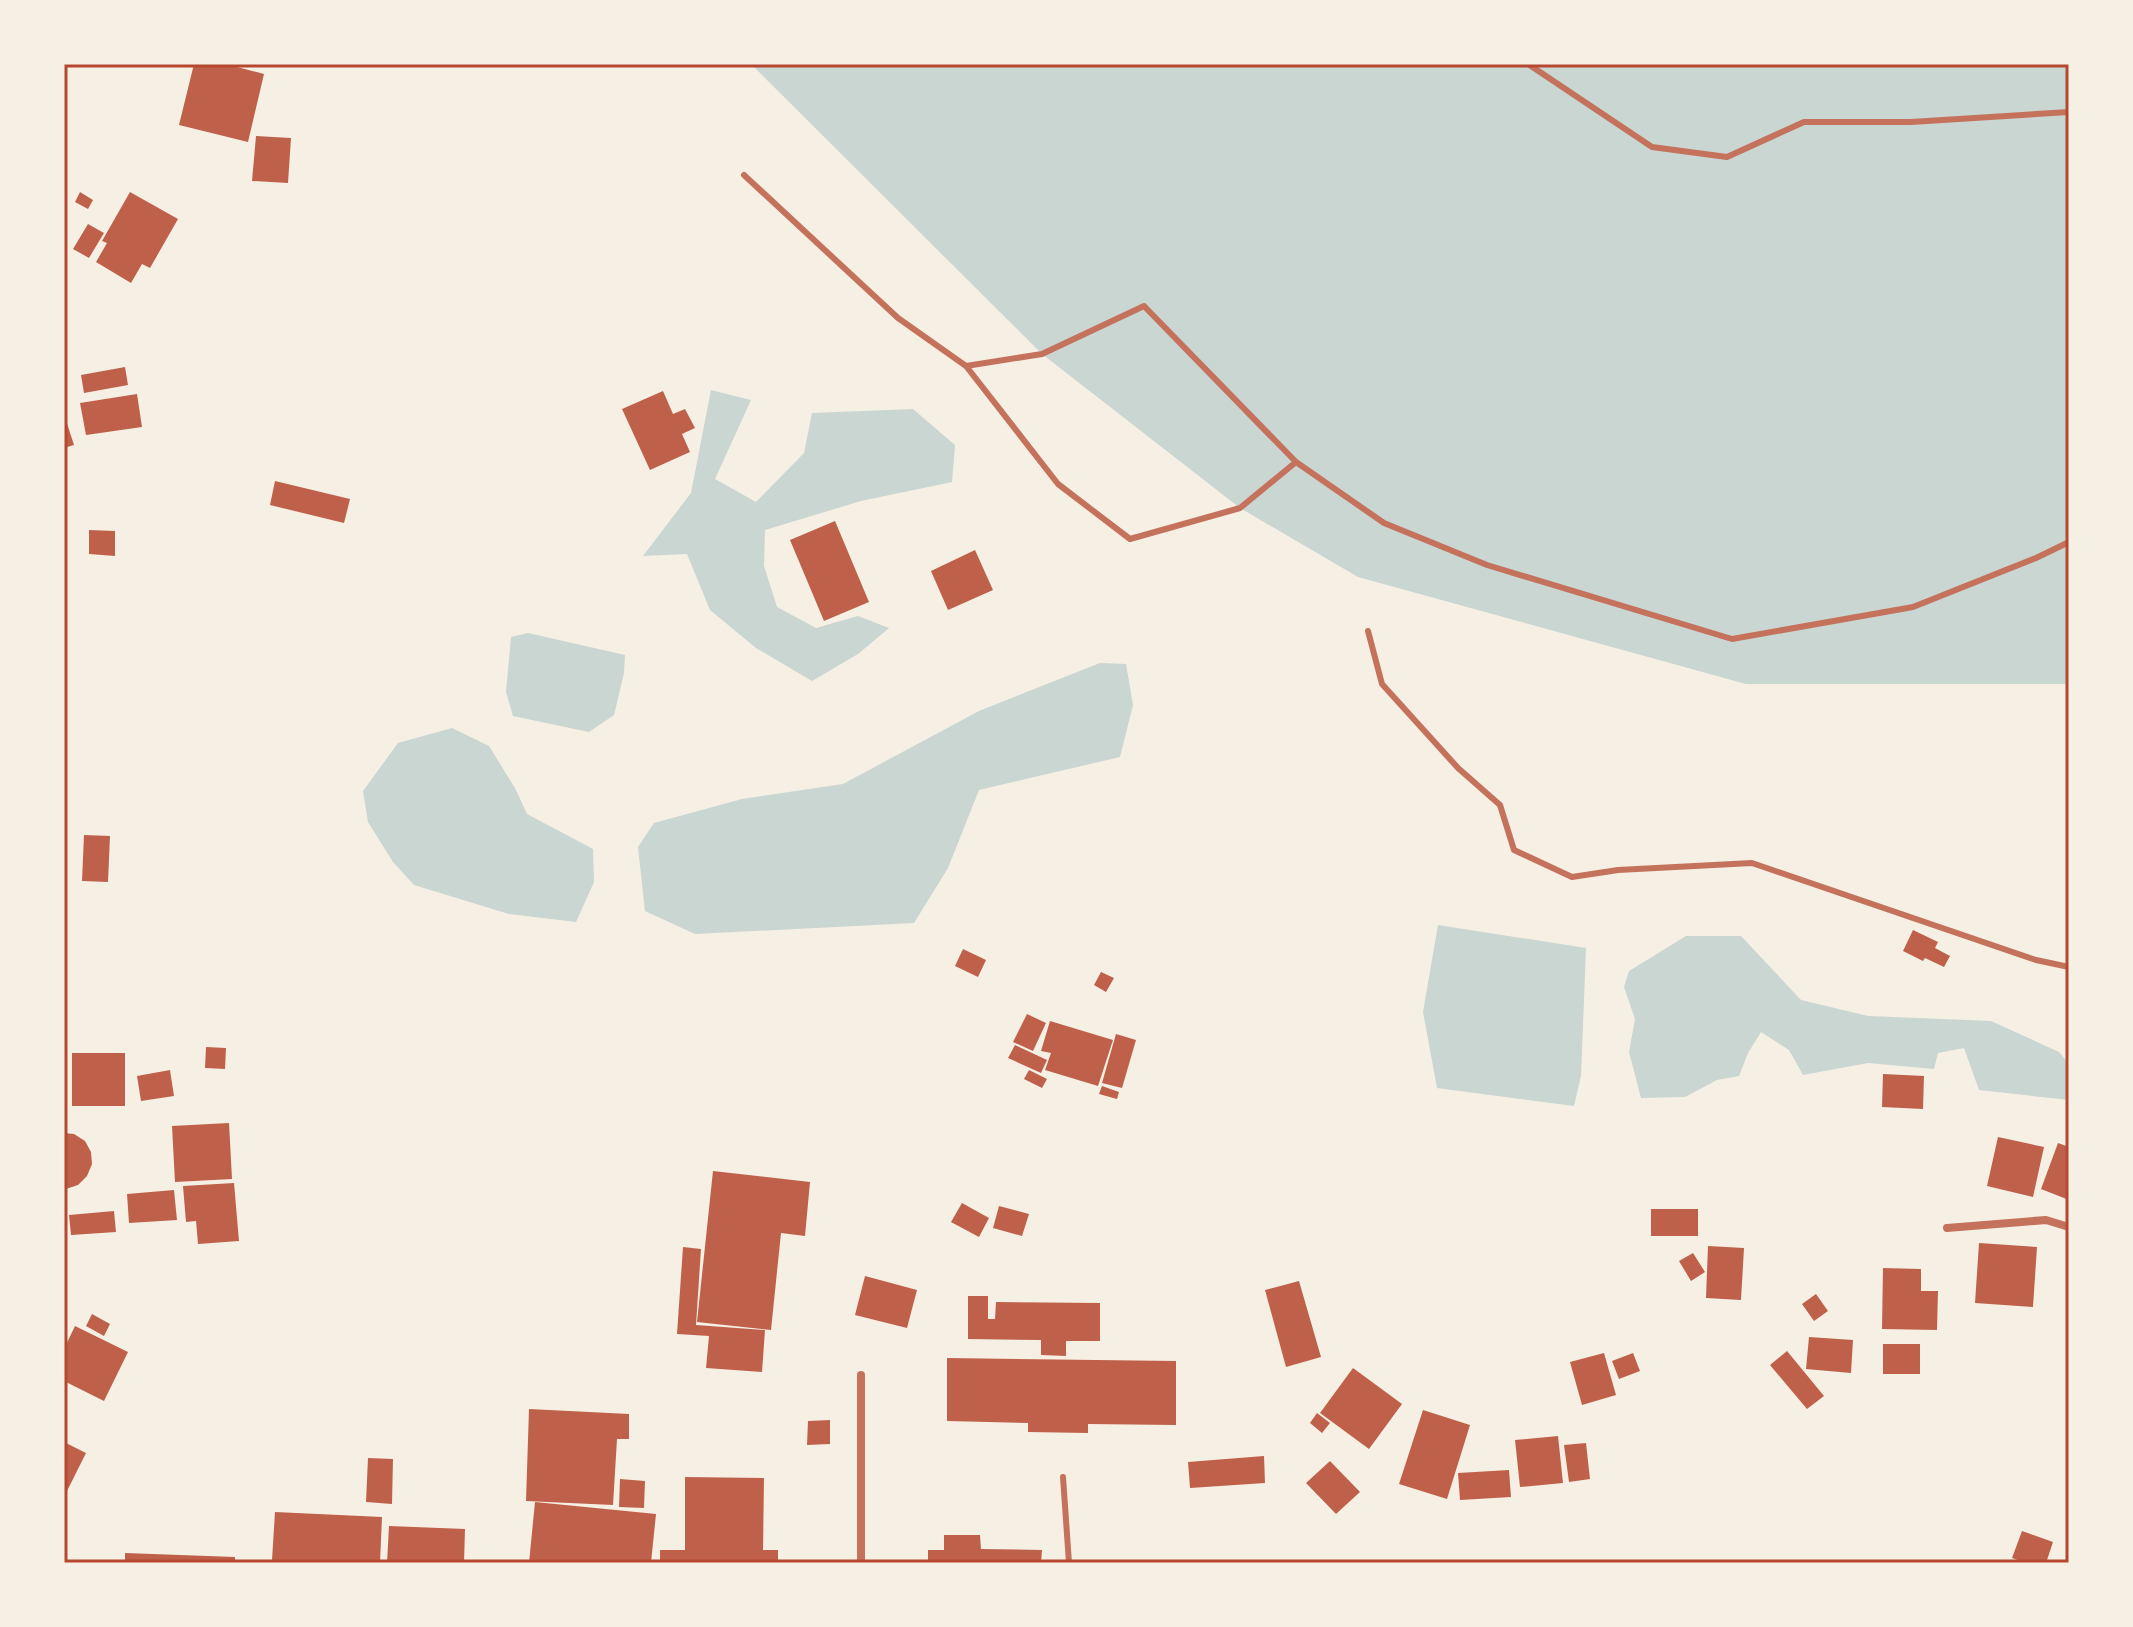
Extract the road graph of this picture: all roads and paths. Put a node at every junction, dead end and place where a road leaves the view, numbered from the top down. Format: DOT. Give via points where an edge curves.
graph roads {
  1 [pos="1528,64"];
  2 [pos="2069,112"];
  3 [pos="744,175"];
  4 [pos="966,366"];
  5 [pos="1296,462"];
  6 [pos="2069,542"];
  7 [pos="1368,631"];
  8 [pos="2069,967"];
  9 [pos="2069,1227"];
  10 [pos="1947,1228"];
  11 [pos="861,1375"];
  12 [pos="1063,1477"];
  13 [pos="861,1563"];
  14 [pos="1069,1563"];
  1 -- 2 [label="lane" via="1652,147 1727,157 1804,122 1911,122"];
  3 -- 4 [label="lane" via="898,318"];
  4 -- 5 [label="lane" via="1042,354 1144,306"];
  4 -- 5 [label="lane" via="1058,484 1130,539 1240,508"];
  5 -- 6 [label="lane" via="1384,523 1487,565 1732,639 1913,607"];
  7 -- 8 [label="lane" via="1382,684 1458,768 1500,805 1514,850 1572,877 1752,863"];
  9 -- 10 [label="street" via="2046,1220"];
  11 -- 13 [label="street"];
  12 -- 14 [label="lane"];
}
